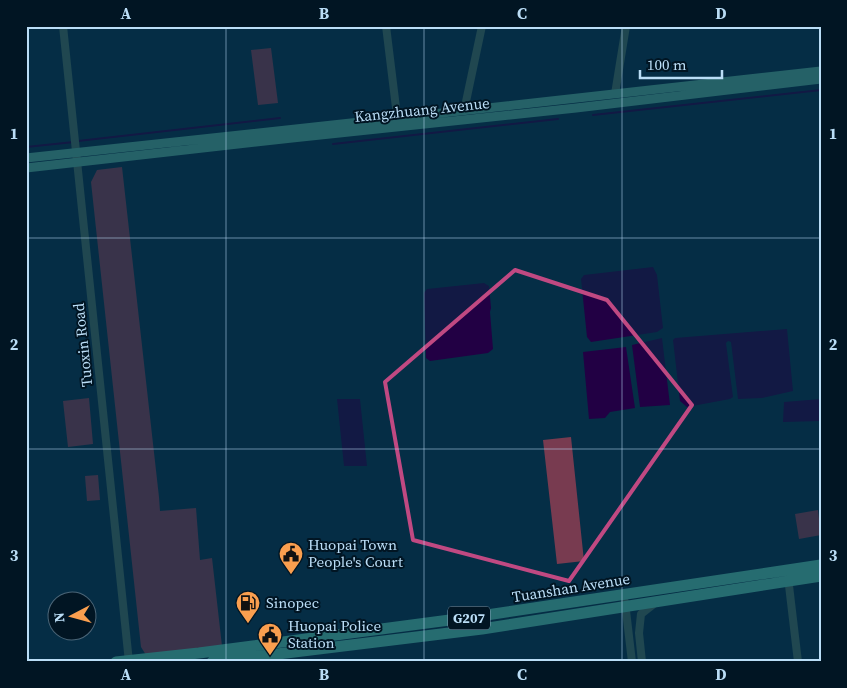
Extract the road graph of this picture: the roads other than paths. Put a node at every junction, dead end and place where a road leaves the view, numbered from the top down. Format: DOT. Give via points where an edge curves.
graph roads {
  1 [pos="63,26"];
  2 [pos="386,26"];
  3 [pos="482,26"];
  4 [pos="626,26"];
  5 [pos="821,71"];
  6 [pos="821,79"];
  7 [pos="615,94"];
  8 [pos="464,111"];
  9 [pos="397,123"];
  10 [pos="77,152"];
  11 [pos="26,158"];
  12 [pos="78,162"];
  13 [pos="26,168"];
  14 [pos="821,565"];
  15 [pos="788,576"];
  16 [pos="821,576"];
  17 [pos="625,601"];
  18 [pos="655,602"];
  19 [pos="129,661"];
  20 [pos="116,662"];
  21 [pos="212,662"];
  22 [pos="632,662"];
  23 [pos="642,662"];
  24 [pos="798,662"];
  1 -- 10 [label="street, Tuoxin Road"];
  2 -- 9 [label="street"];
  3 -- 8 [label="street"];
  4 -- 7 [label="street"];
  5 -- 7 [label="main road, Kangzhuang Avenue"];
  6 -- 9 [label="main road, Kangzhuang Avenue" via="576,108"];
  7 -- 8 [label="main road, Kangzhuang Avenue"];
  8 -- 9 [label="main road, Kangzhuang Avenue"];
  9 -- 10 [label="main road, Kangzhuang Avenue"];
  9 -- 12 [label="main road, Kangzhuang Avenue"];
  10 -- 11 [label="main road, Kangzhuang Avenue"];
  10 -- 12 [label="street, Tuoxin Road"];
  12 -- 13 [label="main road, Kangzhuang Avenue"];
  12 -- 19 [label="street, Tuoxin Road"];
  14 -- 15 [label="highway, Tuanshan Avenue / G207"];
  15 -- 16 [label="highway, Tuanshan Avenue / G207"];
  15 -- 17 [label="highway, Tuanshan Avenue / G207"];
  15 -- 18 [label="highway, Tuanshan Avenue / G207"];
  15 -- 24 [label="street"];
  17 -- 18 [label="highway, Tuanshan Avenue / G207"];
  17 -- 19 [label="highway, Tuanshan Avenue / G207" via="480,616"];
  17 -- 21 [label="highway, Tuanshan Avenue / G207" via="476,630"];
  17 -- 22 [label="street"];
  18 -- 23 [label="street" via="641,614"];
  19 -- 20 [label="highway, Tuanshan Avenue / G207"];
}
